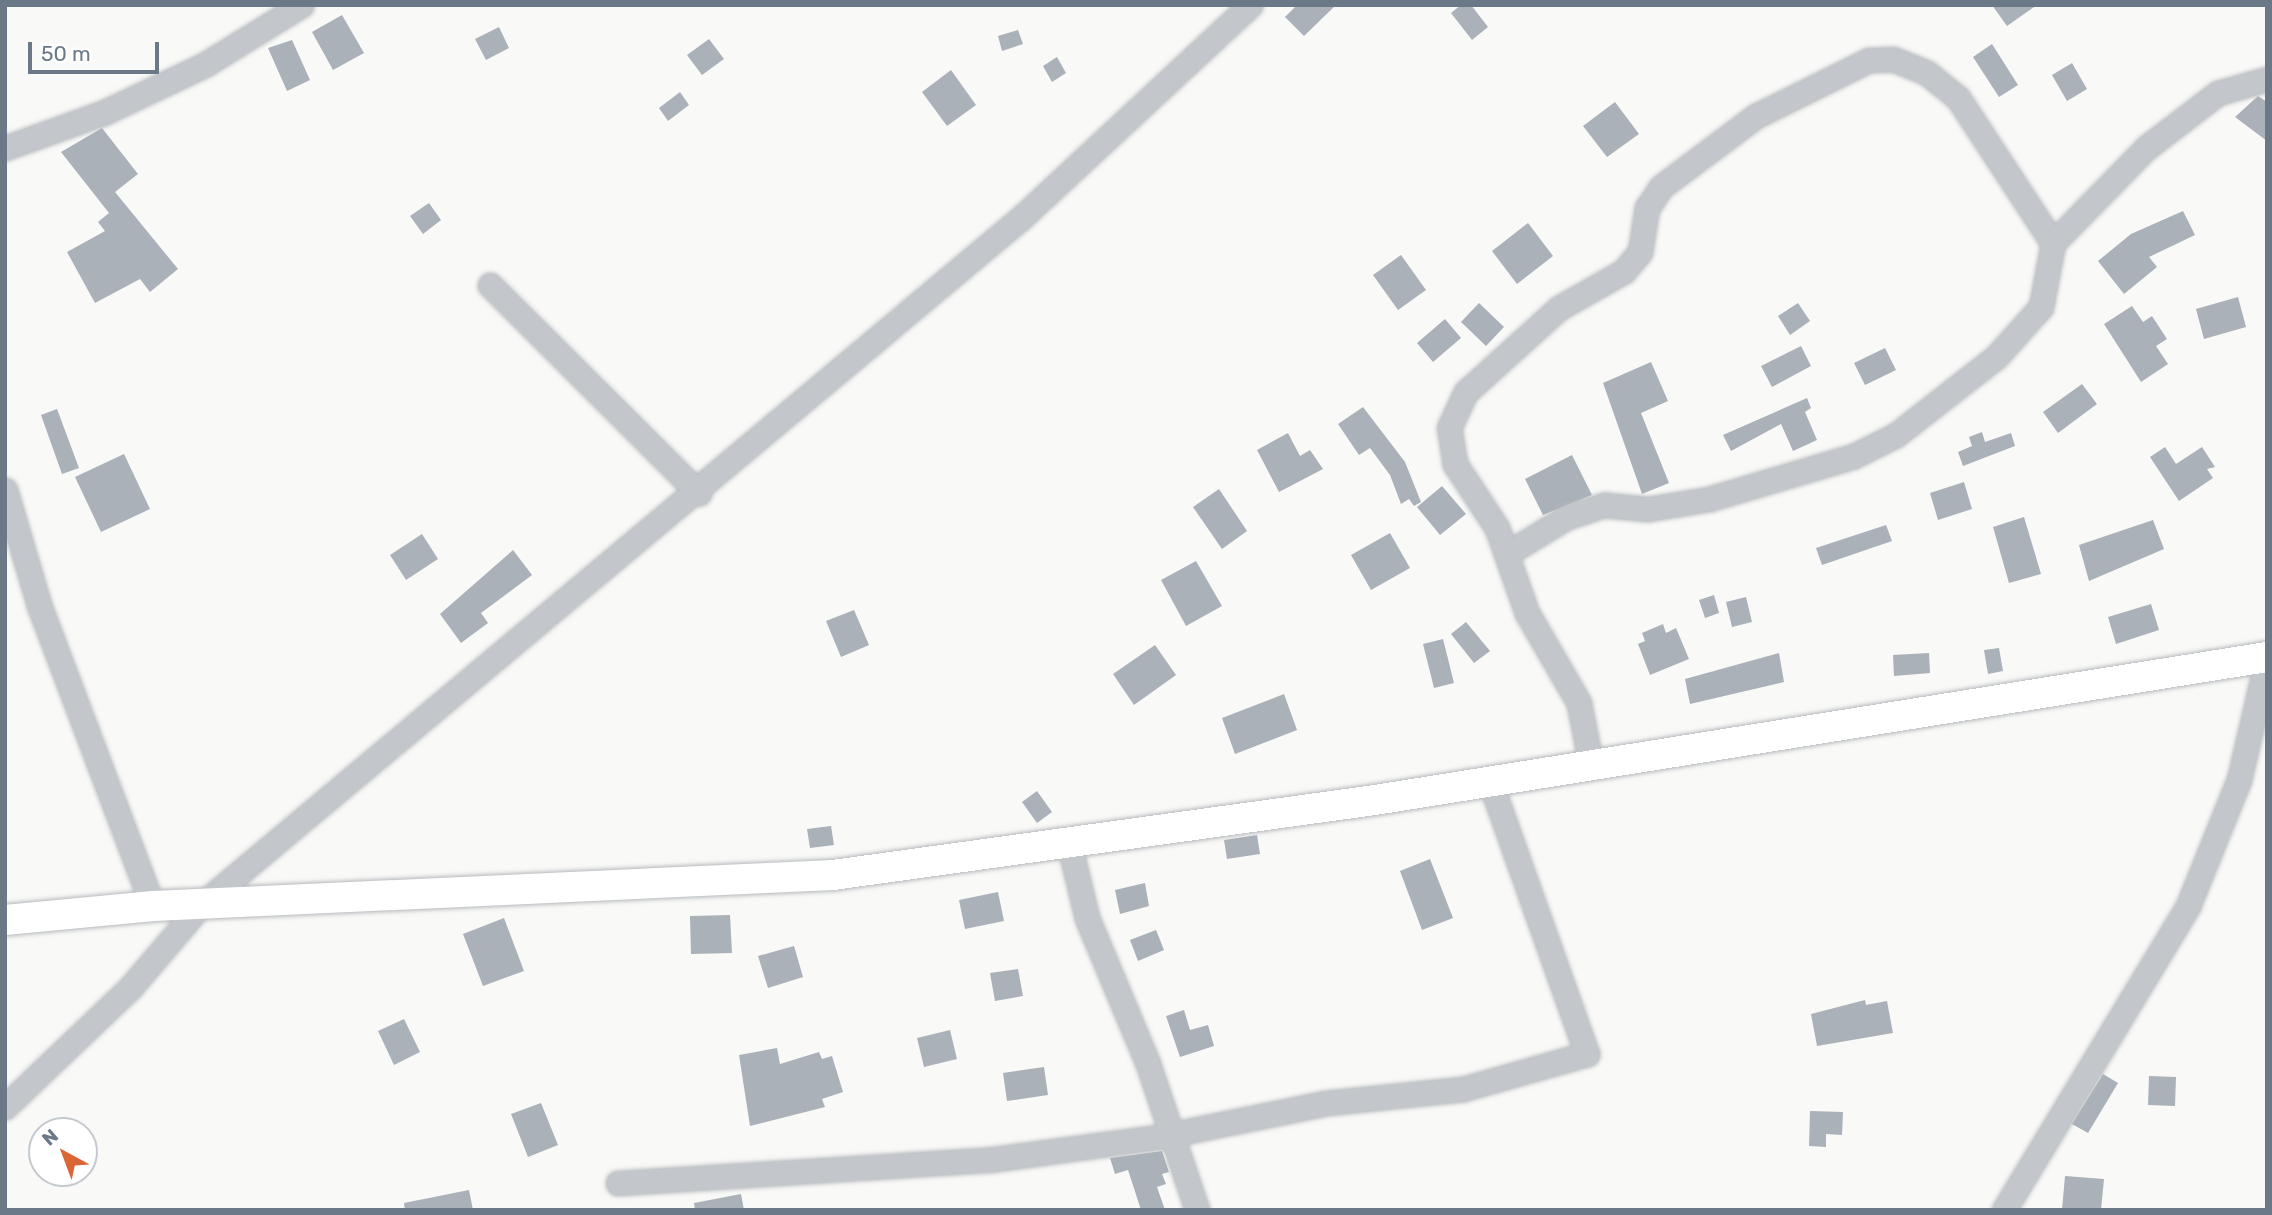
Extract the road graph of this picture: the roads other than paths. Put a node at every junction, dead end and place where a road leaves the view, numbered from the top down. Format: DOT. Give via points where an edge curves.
graph roads {
  1 [pos="301,5"];
  2 [pos="1250,5"];
  3 [pos="2267,79"];
  4 [pos="5,148"];
  5 [pos="2053,243"];
  6 [pos="490,285"];
  7 [pos="5,490"];
  8 [pos="699,492"];
  9 [pos="1508,553"];
  10 [pos="2267,658"];
  11 [pos="1591,765"];
  12 [pos="1490,782"];
  13 [pos="1069,842"];
  14 [pos="201,905"];
  15 [pos="153,906"];
  16 [pos="5,920"];
  17 [pos="5,1107"];
  18 [pos="1168,1135"];
  19 [pos="618,1183"];
  20 [pos="1197,1210"];
  21 [pos="2004,1210"];
  1 -- 4 [label="street" via="206,64 103,113"];
  2 -- 8 [label="street" via="1021,218 754,439"];
  3 -- 5 [label="street" via="2218,93 2146,148"];
  5 -- 9 [label="street" via="2041,307 1997,356 1896,435 1854,456 1709,499 1648,509 1605,505 1567,517"];
  5 -- 9 [label="street" via="1958,98 1927,73 1893,60 1869,60 1756,116 1661,187 1647,208 1640,252 1624,271 1559,308 1466,392 1449,428 1455,464"];
  6 -- 8 [label="street"];
  7 -- 15 [label="street" via="39,605"];
  8 -- 14 [label="street"];
  9 -- 11 [label="street" via="1527,612 1579,703"];
  10 -- 11 [label="main road"];
  10 -- 21 [label="street" via="2239,780 2188,906"];
  11 -- 12 [label="main road"];
  12 -- 13 [label="main road"];
  12 -- 18 [label="street" via="1587,1054 1462,1089 1326,1104"];
  13 -- 14 [label="main road" via="833,875"];
  13 -- 18 [label="street" via="1087,918 1148,1064"];
  14 -- 15 [label="main road"];
  14 -- 17 [label="street" via="130,988"];
  15 -- 16 [label="main road"];
  18 -- 19 [label="street" via="988,1160"];
  18 -- 20 [label="street"];
}
